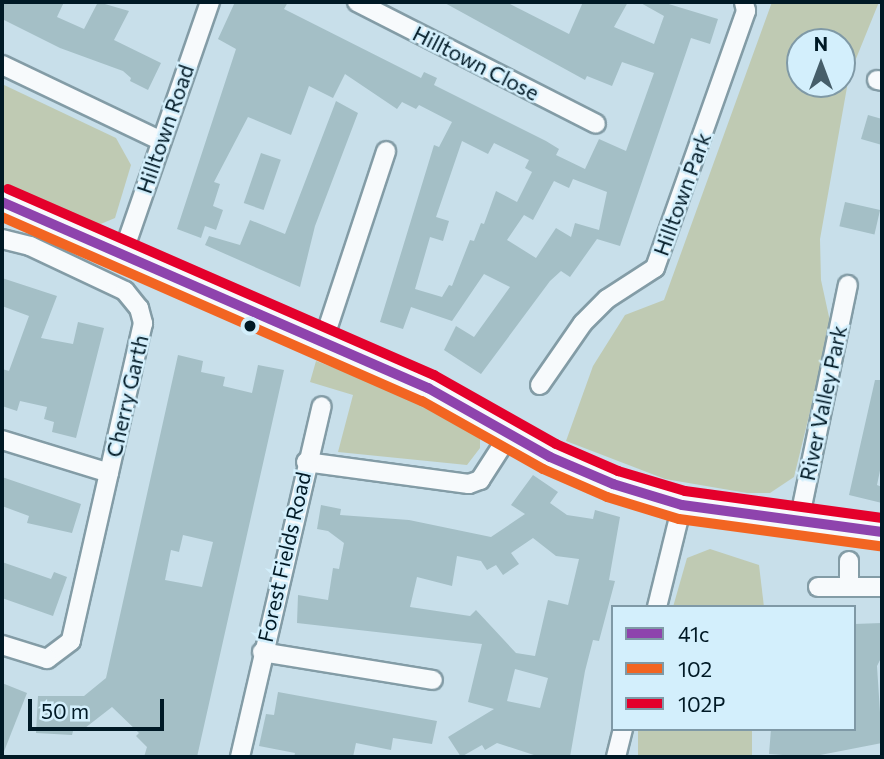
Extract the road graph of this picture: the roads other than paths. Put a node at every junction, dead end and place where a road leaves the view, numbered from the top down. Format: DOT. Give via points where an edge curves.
graph roads {
  1 [pos="210,2"];
  2 [pos="356,2"];
  3 [pos="744,2"];
  4 [pos="2,65"];
  5 [pos="596,124"];
  6 [pos="161,141"];
  7 [pos="386,151"];
  8 [pos="2,202"];
  9 [pos="2,239"];
  10 [pos="122,256"];
  11 [pos="848,285"];
  12 [pos="323,342"];
  13 [pos="540,385"];
  14 [pos="322,406"];
  15 [pos="509,435"];
  16 [pos="2,440"];
  17 [pos="306,462"];
  18 [pos="109,472"];
  19 [pos="682,505"];
  20 [pos="799,521"];
  21 [pos="882,532"];
  22 [pos="849,561"];
  23 [pos="818,587"];
  24 [pos="849,587"];
  25 [pos="882,587"];
  26 [pos="657,605"];
  27 [pos="2,645"];
  28 [pos="262,652"];
  29 [pos="433,680"];
  30 [pos="622,731"];
  31 [pos="240,757"];
  32 [pos="616,757"];
  1 -- 6 [label="street, Hilltown Road"];
  2 -- 5 [label="street, Hilltown Close"];
  3 -- 13 [label="street, Hilltown Park" via="746,11 655,268 607,299 583,323"];
  4 -- 6 [label="street"];
  6 -- 10 [label="street, Hilltown Road"];
  7 -- 12 [label="street"];
  8 -- 10 [label="street"];
  9 -- 18 [label="street, Cherry Garth" via="30,246 125,291 139,308 142,337"];
  10 -- 12 [label="street"];
  11 -- 20 [label="street, River Valley Park"];
  12 -- 15 [label="street" via="428,388"];
  14 -- 17 [label="street, Forest Fields Road"];
  15 -- 17 [label="street, Forest Fields Road" via="480,480 469,484"];
  15 -- 19 [label="street" via="587,473"];
  16 -- 18 [label="street, Cherry Garth"];
  17 -- 28 [label="street, Forest Fields Road"];
  18 -- 27 [label="street, Cherry Garth" via="71,641 47,659"];
  19 -- 20 [label="street"];
  19 -- 26 [label="street"];
  20 -- 21 [label="street"];
  22 -- 24 [label="street"];
  23 -- 24 [label="street"];
  24 -- 25 [label="street"];
  28 -- 29 [label="street, Forest Fields Road"];
  28 -- 31 [label="street, Forest Fields Road"];
  30 -- 32 [label="street"];
}
